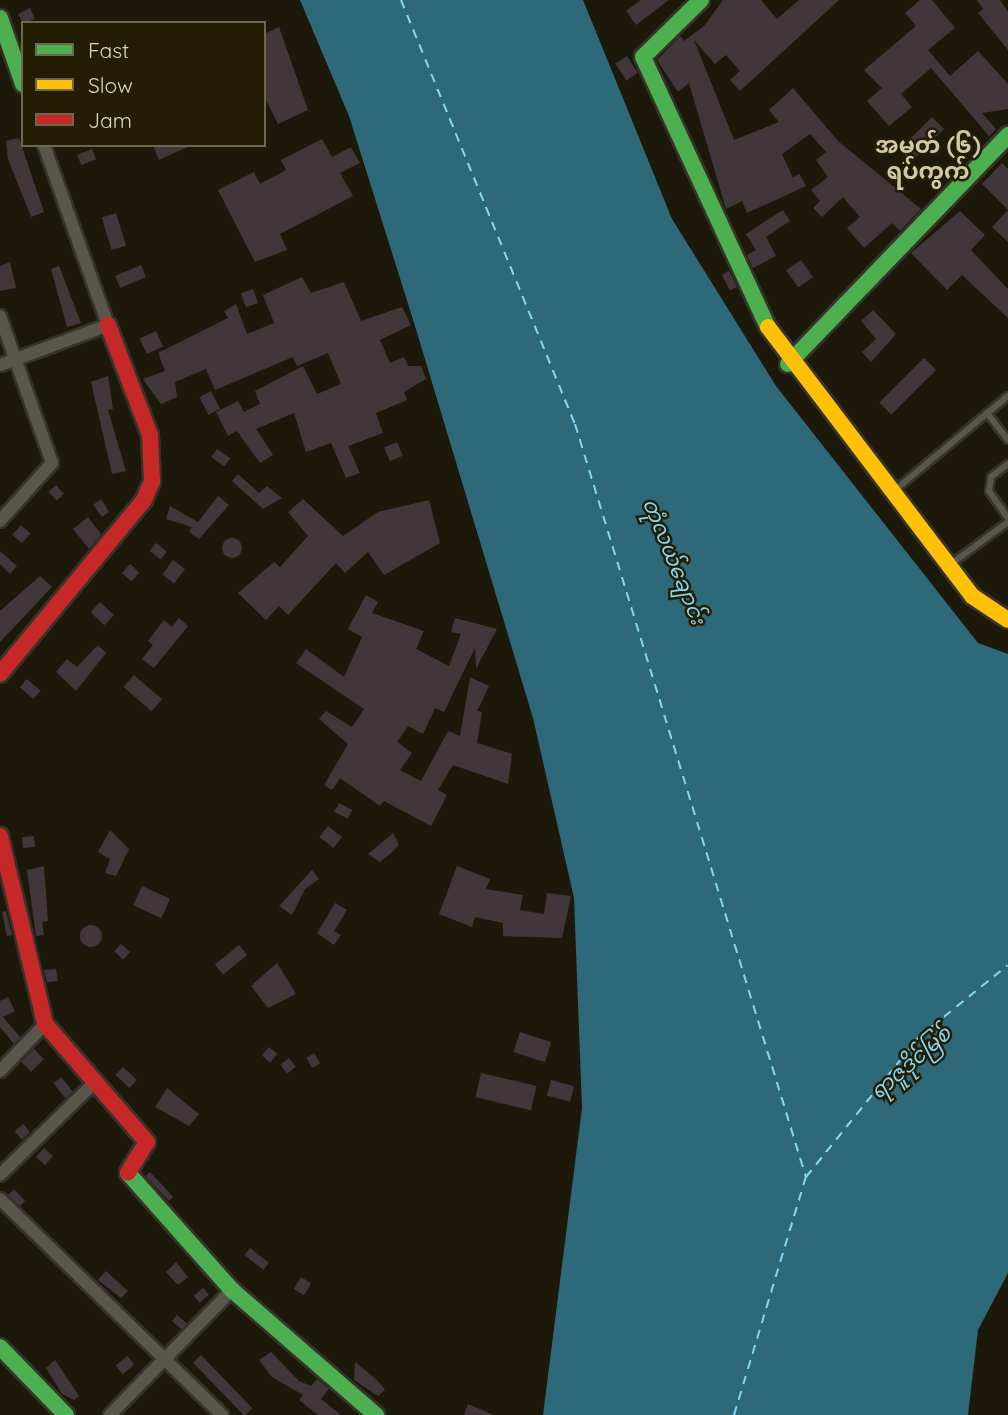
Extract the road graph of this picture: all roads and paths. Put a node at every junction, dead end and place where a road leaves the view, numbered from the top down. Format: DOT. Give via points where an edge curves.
graph roads {
  1 [pos="701,0"];
  2 [pos="0,18"];
  3 [pos="21,78"];
  4 [pos="1008,135"];
  5 [pos="45,147"];
  6 [pos="0,316"];
  7 [pos="108,325"];
  8 [pos="15,358"];
  9 [pos="788,364"];
  10 [pos="0,365"];
  11 [pos="1008,396"];
  12 [pos="987,413"];
  13 [pos="1008,440"];
  14 [pos="1008,464"];
  15 [pos="891,494"];
  16 [pos="1008,520"];
  17 [pos="0,521"];
  18 [pos="948,566"];
  19 [pos="1008,620"];
  20 [pos="0,674"];
  21 [pos="0,836"];
  22 [pos="45,1024"];
  23 [pos="0,1071"];
  24 [pos="93,1084"];
  25 [pos="0,1175"];
  26 [pos="0,1199"];
  27 [pos="232,1290"];
  28 [pos="0,1347"];
  29 [pos="163,1360"];
  30 [pos="66,1415"];
  31 [pos="110,1415"];
  32 [pos="222,1415"];
  33 [pos="376,1415"];
  1 -- 9 [label="street" via="643,57"];
  2 -- 3 [label="street"];
  4 -- 9 [label="street"];
  5 -- 7 [label="street"];
  6 -- 8 [label="street"];
  7 -- 8 [label="street"];
  7 -- 20 [label="street" via="150,435 152,481 144,500"];
  8 -- 10 [label="street"];
  8 -- 17 [label="street" via="52,463"];
  9 -- 15 [label="street"];
  11 -- 12 [label="lane"];
  12 -- 13 [label="lane"];
  12 -- 15 [label="lane"];
  14 -- 16 [label="lane" via="991,477 989,491"];
  15 -- 18 [label="street"];
  16 -- 18 [label="lane"];
  18 -- 19 [label="street" via="984,607"];
  21 -- 22 [label="street"];
  22 -- 23 [label="street"];
  22 -- 24 [label="street"];
  24 -- 25 [label="street"];
  24 -- 27 [label="street" via="147,1143 128,1173"];
  26 -- 29 [label="street"];
  27 -- 29 [label="street"];
  27 -- 33 [label="street"];
  28 -- 30 [label="street"];
  29 -- 31 [label="street"];
  29 -- 32 [label="street"];
}
